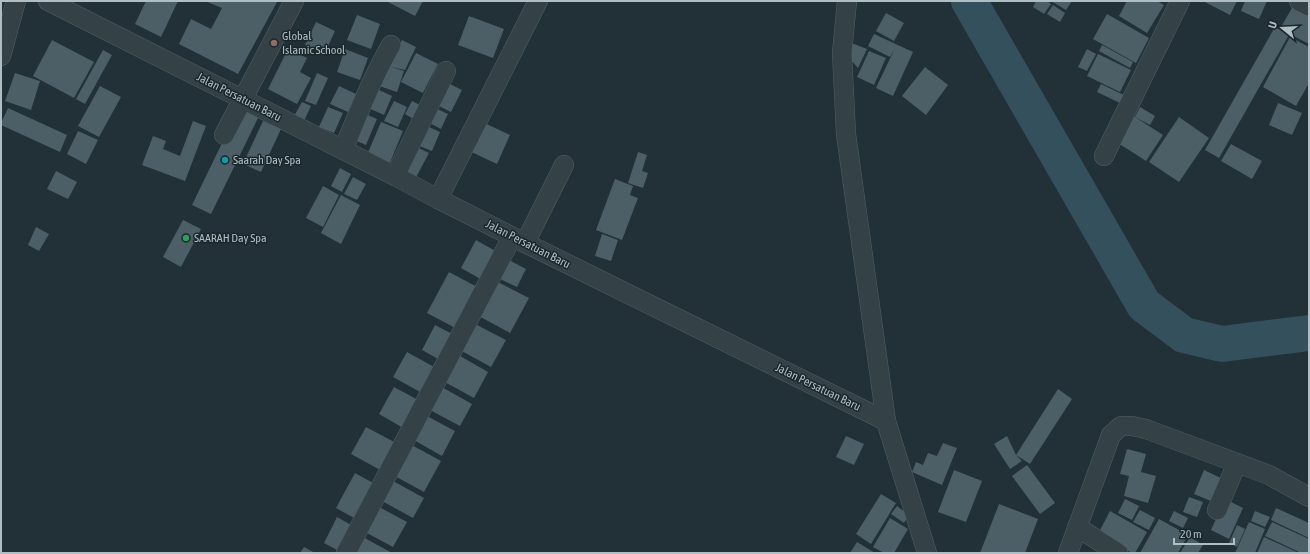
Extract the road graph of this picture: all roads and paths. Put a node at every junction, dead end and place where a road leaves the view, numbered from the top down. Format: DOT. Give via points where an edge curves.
graph roads {
  1 [pos="16,1"];
  2 [pos="48,1"];
  3 [pos="294,1"];
  4 [pos="538,1"];
  5 [pos="847,1"];
  6 [pos="1180,1"];
  7 [pos="1299,1"];
  8 [pos="1309,6"];
  9 [pos="391,45"];
  10 [pos="1,56"];
  11 [pos="446,71"];
  12 [pos="242,99"];
  13 [pos="224,136"];
  14 [pos="343,150"];
  15 [pos="1104,156"];
  16 [pos="564,165"];
  17 [pos="395,176"];
  18 [pos="438,199"];
  19 [pos="519,240"];
  20 [pos="886,421"];
  21 [pos="1237,463"];
  22 [pos="1309,497"];
  23 [pos="1217,510"];
  24 [pos="1077,527"];
  25 [pos="346,553"];
  26 [pos="927,553"];
  27 [pos="1068,553"];
  28 [pos="1118,553"];
  1 -- 10 [label="street"];
  2 -- 12 [label="street, Jalan Persatuan Baru"];
  3 -- 12 [label="street"];
  4 -- 18 [label="street"];
  5 -- 20 [label="street" via="842,54 846,134"];
  6 -- 15 [label="street"];
  7 -- 8 [label="street"];
  9 -- 14 [label="street"];
  11 -- 17 [label="street"];
  12 -- 13 [label="street"];
  12 -- 14 [label="street, Jalan Persatuan Baru"];
  14 -- 17 [label="street, Jalan Persatuan Baru"];
  16 -- 19 [label="street"];
  17 -- 18 [label="street, Jalan Persatuan Baru"];
  18 -- 19 [label="street, Jalan Persatuan Baru"];
  19 -- 20 [label="street, Jalan Persatuan Baru"];
  19 -- 25 [label="street"];
  20 -- 26 [label="street"];
  21 -- 22 [label="street" via="1269,475"];
  21 -- 23 [label="street"];
  21 -- 24 [label="street" via="1146,429 1121,426 1111,435"];
  24 -- 27 [label="street"];
  24 -- 28 [label="street"];
}
